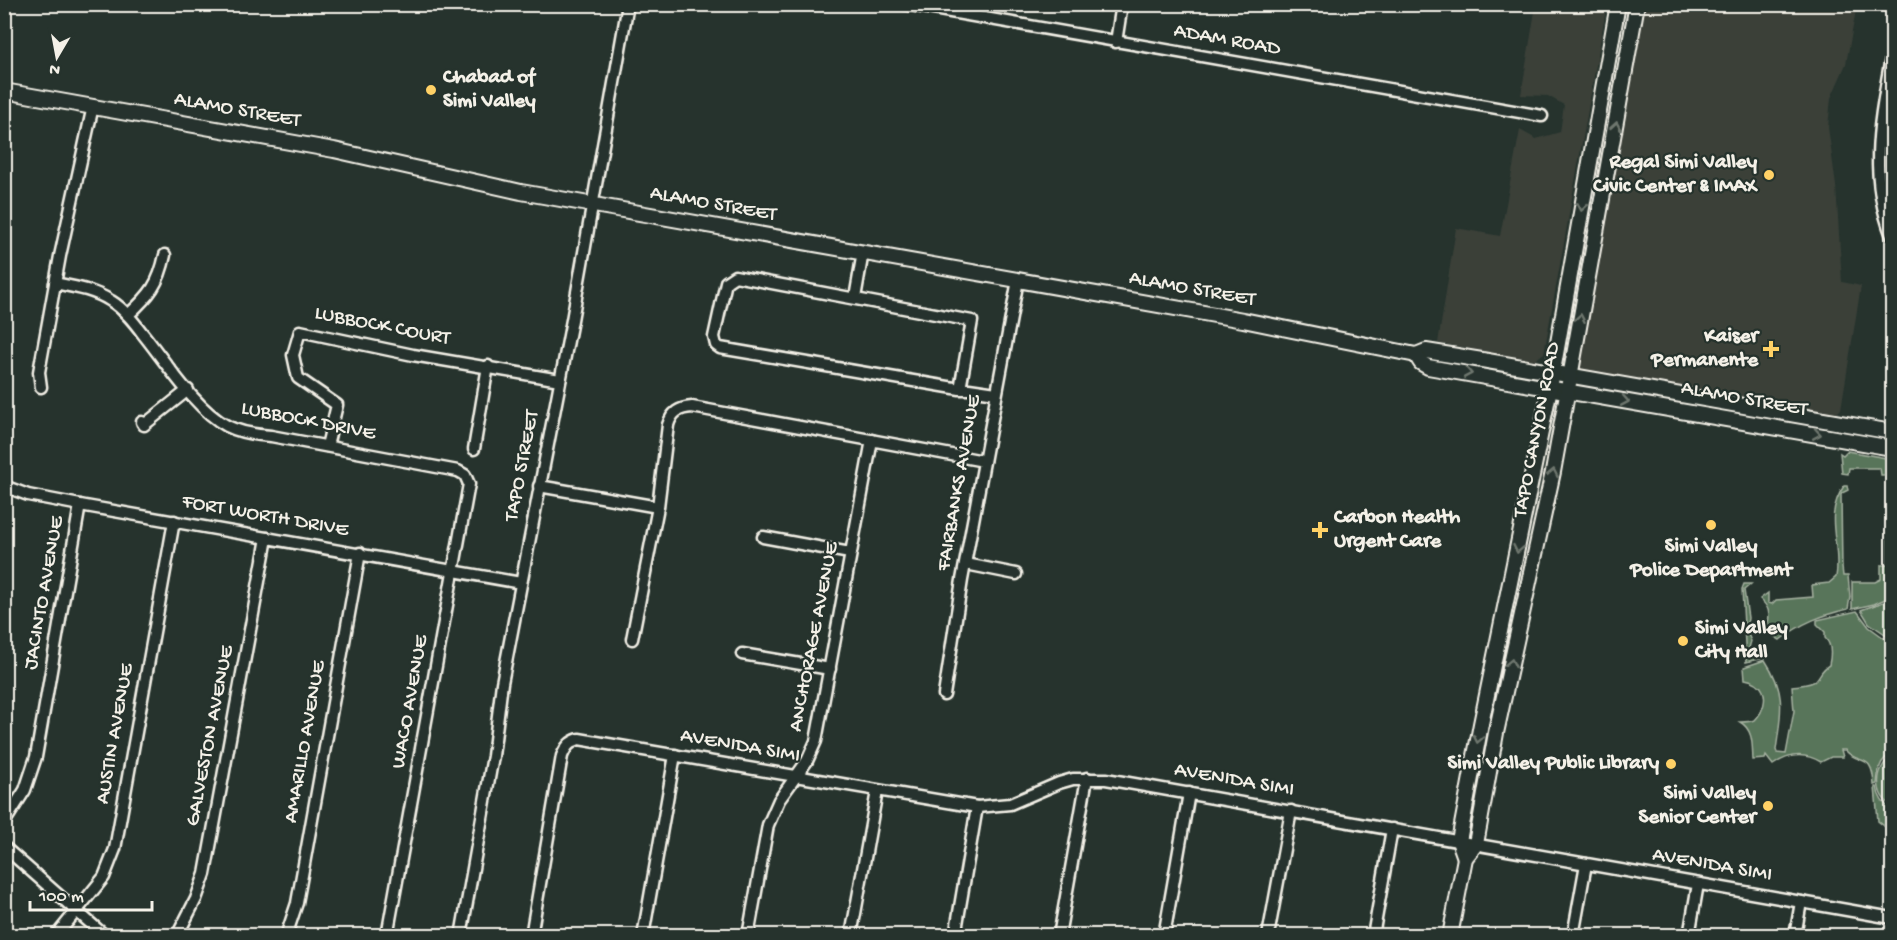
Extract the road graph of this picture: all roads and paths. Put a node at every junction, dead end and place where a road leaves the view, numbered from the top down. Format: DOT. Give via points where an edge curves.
graph roads {
  1 [pos="628,4"];
  2 [pos="905,4"];
  3 [pos="1122,4"];
  4 [pos="1618,4"];
  5 [pos="1637,4"];
  6 [pos="1116,42"];
  7 [pos="1893,52"];
  8 [pos="1890,80"];
  9 [pos="4,91"];
  10 [pos="93,106"];
  11 [pos="1542,116"];
  12 [pos="1893,185"];
  13 [pos="1880,186"];
  14 [pos="592,205"];
  15 [pos="1893,236"];
  16 [pos="863,252"];
  17 [pos="165,255"];
  18 [pos="1018,280"];
  19 [pos="55,283"];
  20 [pos="855,298"];
  21 [pos="128,315"];
  22 [pos="1416,355"];
  23 [pos="488,366"];
  24 [pos="1553,372"];
  25 [pos="1570,376"];
  26 [pos="560,380"];
  27 [pos="41,387"];
  28 [pos="1550,388"];
  29 [pos="960,389"];
  30 [pos="188,390"];
  31 [pos="1567,390"];
  32 [pos="996,393"];
  33 [pos="142,422"];
  34 [pos="1893,432"];
  35 [pos="872,440"];
  36 [pos="327,446"];
  37 [pos="1893,448"];
  38 [pos="474,449"];
  39 [pos="984,461"];
  40 [pos="465,476"];
  41 [pos="4,486"];
  42 [pos="539,486"];
  43 [pos="80,505"];
  44 [pos="658,507"];
  45 [pos="174,521"];
  46 [pos="763,537"];
  47 [pos="267,538"];
  48 [pos="850,553"];
  49 [pos="360,554"];
  50 [pos="966,564"];
  51 [pos="454,570"];
  52 [pos="1016,574"];
  53 [pos="521,583"];
  54 [pos="632,639"];
  55 [pos="742,654"];
  56 [pos="830,669"];
  57 [pos="944,695"];
  58 [pos="675,755"];
  59 [pos="797,776"];
  60 [pos="1087,778"];
  61 [pos="877,790"];
  62 [pos="1189,794"];
  63 [pos="978,807"];
  64 [pos="1291,811"];
  65 [pos="4,823"];
  66 [pos="1392,829"];
  67 [pos="1459,841"];
  68 [pos="1476,844"];
  69 [pos="4,847"];
  70 [pos="1465,858"];
  71 [pos="1586,864"];
  72 [pos="1698,884"];
  73 [pos="1801,902"];
  74 [pos="77,911"];
  75 [pos="1893,918"];
  76 [pos="56,936"];
  77 [pos="105,936"];
  78 [pos="177,936"];
  79 [pos="285,936"];
  80 [pos="387,936"];
  81 [pos="461,936"];
  82 [pos="531,936"];
  83 [pos="643,936"];
  84 [pos="748,936"];
  85 [pos="851,936"];
  86 [pos="955,936"];
  87 [pos="1059,936"];
  88 [pos="1164,936"];
  89 [pos="1269,936"];
  90 [pos="1373,936"];
  91 [pos="1450,936"];
  92 [pos="1574,936"];
  93 [pos="1689,936"];
  94 [pos="1795,936"];
  1 -- 14 [label="street, TAPO STREET"];
  2 -- 6 [label="street, ADAM ROAD"];
  3 -- 6 [label="street"];
  4 -- 24 [label="main road, TAPO CANYON ROAD, one-way"];
  25 -- 5 [label="main road, TAPO CANYON ROAD, one-way"];
  6 -- 11 [label="street, ADAM ROAD"];
  7 -- 8 [label="street"];
  8 -- 13 [label="street" via="1877,142"];
  9 -- 10 [label="main road, ALAMO STREET"];
  10 -- 14 [label="main road, ALAMO STREET" via="317,147"];
  10 -- 19 [label="street"];
  12 -- 13 [label="street"];
  13 -- 15 [label="street"];
  14 -- 16 [label="main road, ALAMO STREET"];
  14 -- 26 [label="street, TAPO STREET"];
  16 -- 18 [label="main road, ALAMO STREET"];
  16 -- 20 [label="street"];
  17 -- 21 [label="street" via="155,287"];
  18 -- 22 [label="main road, ALAMO STREET"];
  18 -- 32 [label="street, FAIRBANKS AVENUE"];
  19 -- 21 [label="street, LUBBOCK DRIVE" via="97,293"];
  19 -- 27 [label="street" via="39,372"];
  20 -- 29 [label="street" via="972,321"];
  20 -- 29 [label="street" via="735,276 726,282 714,337 716,345"];
  21 -- 30 [label="street, LUBBOCK DRIVE"];
  22 -- 24 [label="main road, ALAMO STREET" via="1426,351"];
  22 -- 28 [label="main road, ALAMO STREET, one-way" via="1428,367"];
  23 -- 26 [label="street, LUBBOCK COURT"];
  23 -- 36 [label="street, LUBBOCK COURT" via="300,331 292,355 298,378 337,405"];
  23 -- 38 [label="street"];
  24 -- 25 [label="main road, ALAMO STREET"];
  24 -- 28 [label="main road, TAPO CANYON ROAD"];
  25 -- 31 [label="main road, TAPO CANYON ROAD"];
  25 -- 34 [label="main road, ALAMO STREET"];
  26 -- 42 [label="street, TAPO STREET"];
  28 -- 31 [label="main road, ALAMO STREET"];
  28 -- 67 [label="main road, TAPO CANYON ROAD, one-way"];
  29 -- 32 [label="street"];
  30 -- 33 [label="street"];
  30 -- 36 [label="street, LUBBOCK DRIVE" via="213,417 242,432"];
  31 -- 37 [label="main road, ALAMO STREET, one-way"];
  68 -- 31 [label="main road, TAPO CANYON ROAD, one-way"];
  32 -- 39 [label="street, FAIRBANKS AVENUE"];
  35 -- 39 [label="street"];
  35 -- 44 [label="street" via="684,407 676,411 668,425"];
  35 -- 48 [label="street, ANCHORAGE AVENUE"];
  36 -- 40 [label="street, LUBBOCK DRIVE" via="458,471"];
  39 -- 50 [label="street, FAIRBANKS AVENUE"];
  40 -- 51 [label="street, WACO AVENUE" via="469,484"];
  41 -- 43 [label="street, FORT WORTH DRIVE"];
  42 -- 44 [label="street"];
  42 -- 53 [label="street, TAPO STREET"];
  43 -- 45 [label="street, FORT WORTH DRIVE"];
  43 -- 65 [label="street, JACINTO AVENUE" via="36,757 25,790"];
  44 -- 54 [label="street"];
  45 -- 47 [label="street, FORT WORTH DRIVE"];
  45 -- 74 [label="street, AUSTIN AVENUE" via="115,849 104,877"];
  46 -- 48 [label="street"];
  47 -- 49 [label="street, FORT WORTH DRIVE"];
  47 -- 78 [label="street, GALVESTON AVENUE" via="205,874"];
  48 -- 56 [label="street, ANCHORAGE AVENUE"];
  49 -- 51 [label="street, FORT WORTH DRIVE"];
  49 -- 79 [label="street, AMARILLO AVENUE" via="301,884"];
  50 -- 52 [label="street"];
  50 -- 57 [label="street, FAIRBANKS AVENUE"];
  51 -- 53 [label="street, FORT WORTH DRIVE"];
  51 -- 80 [label="street, WACO AVENUE"];
  53 -- 81 [label="street, TAPO STREET"];
  55 -- 56 [label="street"];
  56 -- 59 [label="street, ANCHORAGE AVENUE" via="816,741"];
  58 -- 59 [label="street, AVENIDA SIMI"];
  58 -- 82 [label="street, AVENIDA SIMI" via="586,739 565,748"];
  58 -- 83 [label="street"];
  59 -- 61 [label="street, AVENIDA SIMI"];
  59 -- 84 [label="street, ANCHORAGE AVENUE" via="779,800 768,825"];
  60 -- 62 [label="street, AVENIDA SIMI"];
  60 -- 63 [label="street, AVENIDA SIMI" via="1059,783 1010,804"];
  60 -- 87 [label="street"];
  61 -- 63 [label="street, AVENIDA SIMI"];
  61 -- 85 [label="street"];
  62 -- 64 [label="street, AVENIDA SIMI"];
  62 -- 88 [label="street"];
  63 -- 86 [label="street"];
  64 -- 66 [label="street, AVENIDA SIMI"];
  64 -- 89 [label="street"];
  66 -- 67 [label="street, AVENIDA SIMI"];
  66 -- 90 [label="street"];
  67 -- 68 [label="street, AVENIDA SIMI"];
  67 -- 70 [label="main road"];
  68 -- 70 [label="main road, TAPO CANYON ROAD"];
  68 -- 71 [label="street, AVENIDA SIMI"];
  69 -- 74 [label="street"];
  70 -- 91 [label="main road, TAPO CANYON ROAD"];
  71 -- 72 [label="street, AVENIDA SIMI"];
  71 -- 92 [label="street"];
  72 -- 73 [label="street, AVENIDA SIMI"];
  72 -- 93 [label="street"];
  73 -- 75 [label="street, AVENIDA SIMI"];
  73 -- 94 [label="street"];
  74 -- 76 [label="street, AUSTIN AVENUE"];
  74 -- 77 [label="street"];
}
